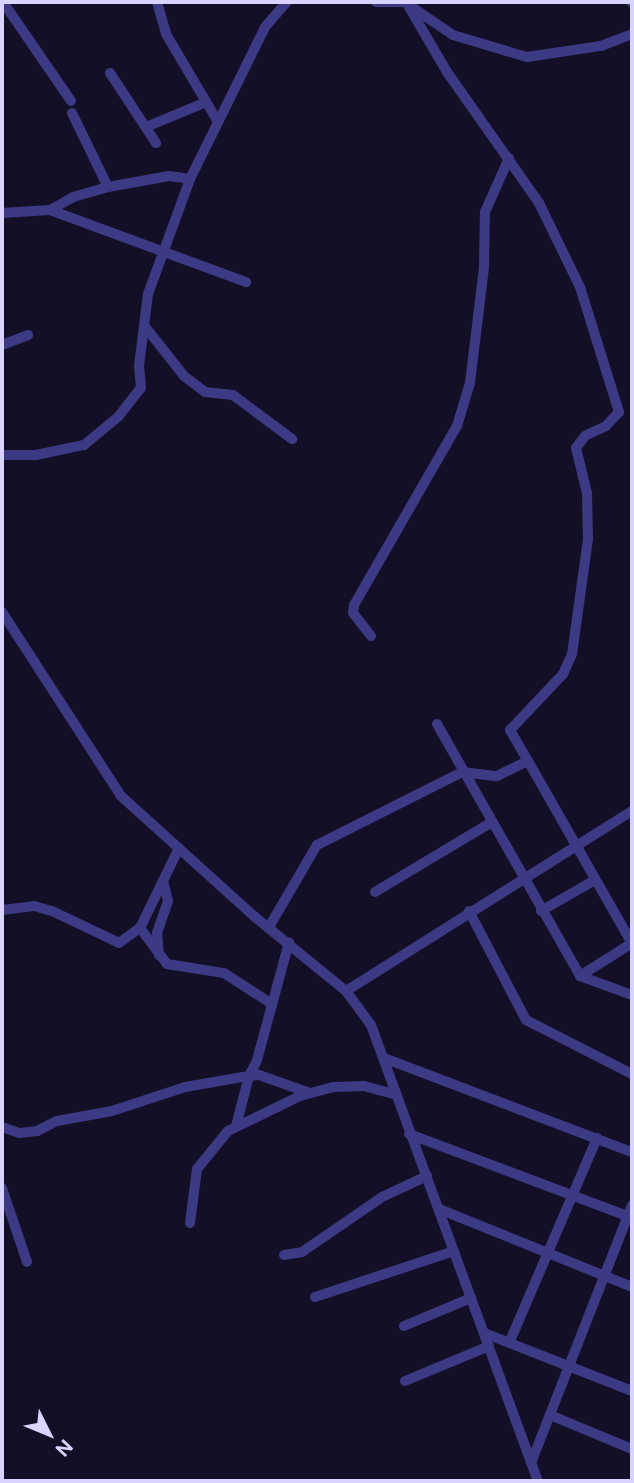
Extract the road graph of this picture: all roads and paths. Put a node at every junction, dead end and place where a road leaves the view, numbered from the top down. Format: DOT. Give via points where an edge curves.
graph roads {
  1 [pos="3,2"];
  2 [pos="157,2"];
  3 [pos="287,2"];
  4 [pos="376,2"];
  5 [pos="405,2"];
  6 [pos="632,34"];
  7 [pos="110,74"];
  8 [pos="206,102"];
  9 [pos="218,122"];
  10 [pos="146,127"];
  11 [pos="156,143"];
  12 [pos="509,158"];
  13 [pos="190,179"];
  14 [pos="108,187"];
  15 [pos="50,210"];
  16 [pos="2,213"];
  17 [pos="164,250"];
  18 [pos="246,282"];
  19 [pos="147,329"];
  20 [pos="28,335"];
  21 [pos="2,345"];
  22 [pos="292,439"];
  23 [pos="2,455"];
  24 [pos="2,612"];
  25 [pos="371,636"];
  26 [pos="437,724"];
  27 [pos="528,761"];
  28 [pos="463,772"];
  29 [pos="632,810"];
  30 [pos="492,822"];
  31 [pos="574,846"];
  32 [pos="179,848"];
  33 [pos="522,879"];
  34 [pos="595,880"];
  35 [pos="163,881"];
  36 [pos="375,892"];
  37 [pos="2,910"];
  38 [pos="469,911"];
  39 [pos="541,911"];
  40 [pos="269,927"];
  41 [pos="140,928"];
  42 [pos="289,942"];
  43 [pos="632,943"];
  44 [pos="159,954"];
  45 [pos="580,976"];
  46 [pos="346,991"];
  47 [pos="632,995"];
  48 [pos="272,1004"];
  49 [pos="384,1058"];
  50 [pos="632,1074"];
  51 [pos="249,1076"];
  52 [pos="310,1093"];
  53 [pos="397,1095"];
  54 [pos="236,1126"];
  55 [pos="2,1127"];
  56 [pos="409,1134"];
  57 [pos="597,1138"];
  58 [pos="632,1152"];
  59 [pos="426,1176"];
  60 [pos="2,1188"];
  61 [pos="573,1197"];
  62 [pos="439,1209"];
  63 [pos="631,1213"];
  64 [pos="190,1223"];
  65 [pos="454,1251"];
  66 [pos="548,1251"];
  67 [pos="284,1255"];
  68 [pos="27,1262"];
  69 [pos="605,1276"];
  70 [pos="632,1287"];
  71 [pos="315,1297"];
  72 [pos="471,1298"];
  73 [pos="404,1326"];
  74 [pos="484,1333"];
  75 [pos="509,1341"];
  76 [pos="489,1346"];
  77 [pos="569,1366"];
  78 [pos="405,1381"];
  79 [pos="632,1391"];
  80 [pos="550,1415"];
  81 [pos="632,1448"];
  82 [pos="531,1463"];
  83 [pos="538,1481"];
  1 -- 14 [label="street" via="71,107"];
  2 -- 8 [label="street" via="166,34"];
  3 -- 9 [label="street" via="265,27"];
  4 -- 5 [label="street"];
  6 -- 12 [label="street" via="601,46 527,57 453,35 406,2 447,72"];
  7 -- 10 [label="street"];
  8 -- 9 [label="street"];
  8 -- 10 [label="street"];
  9 -- 13 [label="street"];
  10 -- 11 [label="street"];
  12 -- 25 [label="street" via="485,212 484,267 470,383 452,436 354,604 353,613"];
  12 -- 27 [label="street" via="539,203 580,287 619,412 576,448 587,493 589,539 572,654 563,674 509,730"];
  13 -- 14 [label="street" via="169,176"];
  13 -- 17 [label="street"];
  14 -- 15 [label="street" via="73,197"];
  15 -- 16 [label="street"];
  15 -- 17 [label="street"];
  17 -- 18 [label="street"];
  17 -- 19 [label="street" via="148,294"];
  19 -- 22 [label="street" via="184,376 205,391 233,395"];
  19 -- 23 [label="street" via="139,366 141,388 95,439 36,455"];
  20 -- 21 [label="street"];
  24 -- 32 [label="street" via="121,796"];
  26 -- 28 [label="street"];
  27 -- 28 [label="street" via="497,776"];
  27 -- 31 [label="street"];
  28 -- 30 [label="street"];
  28 -- 40 [label="street" via="317,845"];
  29 -- 31 [label="street"];
  30 -- 33 [label="street"];
  30 -- 36 [label="street"];
  31 -- 33 [label="street"];
  31 -- 34 [label="street"];
  32 -- 35 [label="street"];
  32 -- 40 [label="street"];
  33 -- 38 [label="street"];
  33 -- 39 [label="street"];
  34 -- 39 [label="street"];
  34 -- 43 [label="street"];
  35 -- 41 [label="street"];
  35 -- 44 [label="street" via="168,901 157,933"];
  37 -- 41 [label="street" via="34,906 52,911 119,943"];
  38 -- 46 [label="street"];
  38 -- 50 [label="street" via="526,1020"];
  39 -- 45 [label="street"];
  40 -- 42 [label="street"];
  41 -- 44 [label="street"];
  42 -- 46 [label="street"];
  42 -- 48 [label="street"];
  43 -- 45 [label="street"];
  44 -- 48 [label="street" via="167,964 224,974"];
  45 -- 47 [label="street"];
  46 -- 49 [label="street" via="371,1025"];
  48 -- 51 [label="street"];
  49 -- 53 [label="street"];
  49 -- 57 [label="street"];
  51 -- 52 [label="street" via="259,1075"];
  51 -- 54 [label="street"];
  51 -- 55 [label="street" via="185,1087 112,1111 57,1121 37,1131 19,1133"];
  52 -- 53 [label="street" via="364,1086"];
  52 -- 54 [label="street"];
  53 -- 56 [label="street"];
  54 -- 64 [label="street" via="210,1147 197,1169"];
  56 -- 59 [label="street"];
  56 -- 61 [label="street"];
  57 -- 58 [label="street"];
  57 -- 61 [label="street"];
  59 -- 62 [label="street"];
  59 -- 67 [label="street" via="382,1196 302,1252"];
  60 -- 68 [label="street"];
  61 -- 63 [label="street"];
  61 -- 66 [label="street"];
  62 -- 65 [label="street"];
  62 -- 66 [label="street"];
  63 -- 69 [label="street"];
  65 -- 71 [label="street"];
  65 -- 72 [label="street"];
  66 -- 69 [label="street"];
  66 -- 75 [label="street"];
  69 -- 70 [label="street"];
  69 -- 77 [label="street"];
  72 -- 73 [label="street"];
  72 -- 74 [label="street"];
  74 -- 75 [label="street"];
  74 -- 76 [label="street"];
  75 -- 77 [label="street"];
  76 -- 78 [label="street"];
  76 -- 82 [label="street"];
  77 -- 79 [label="street"];
  77 -- 80 [label="street"];
  80 -- 81 [label="street"];
  80 -- 82 [label="street"];
  82 -- 83 [label="street"];
}
